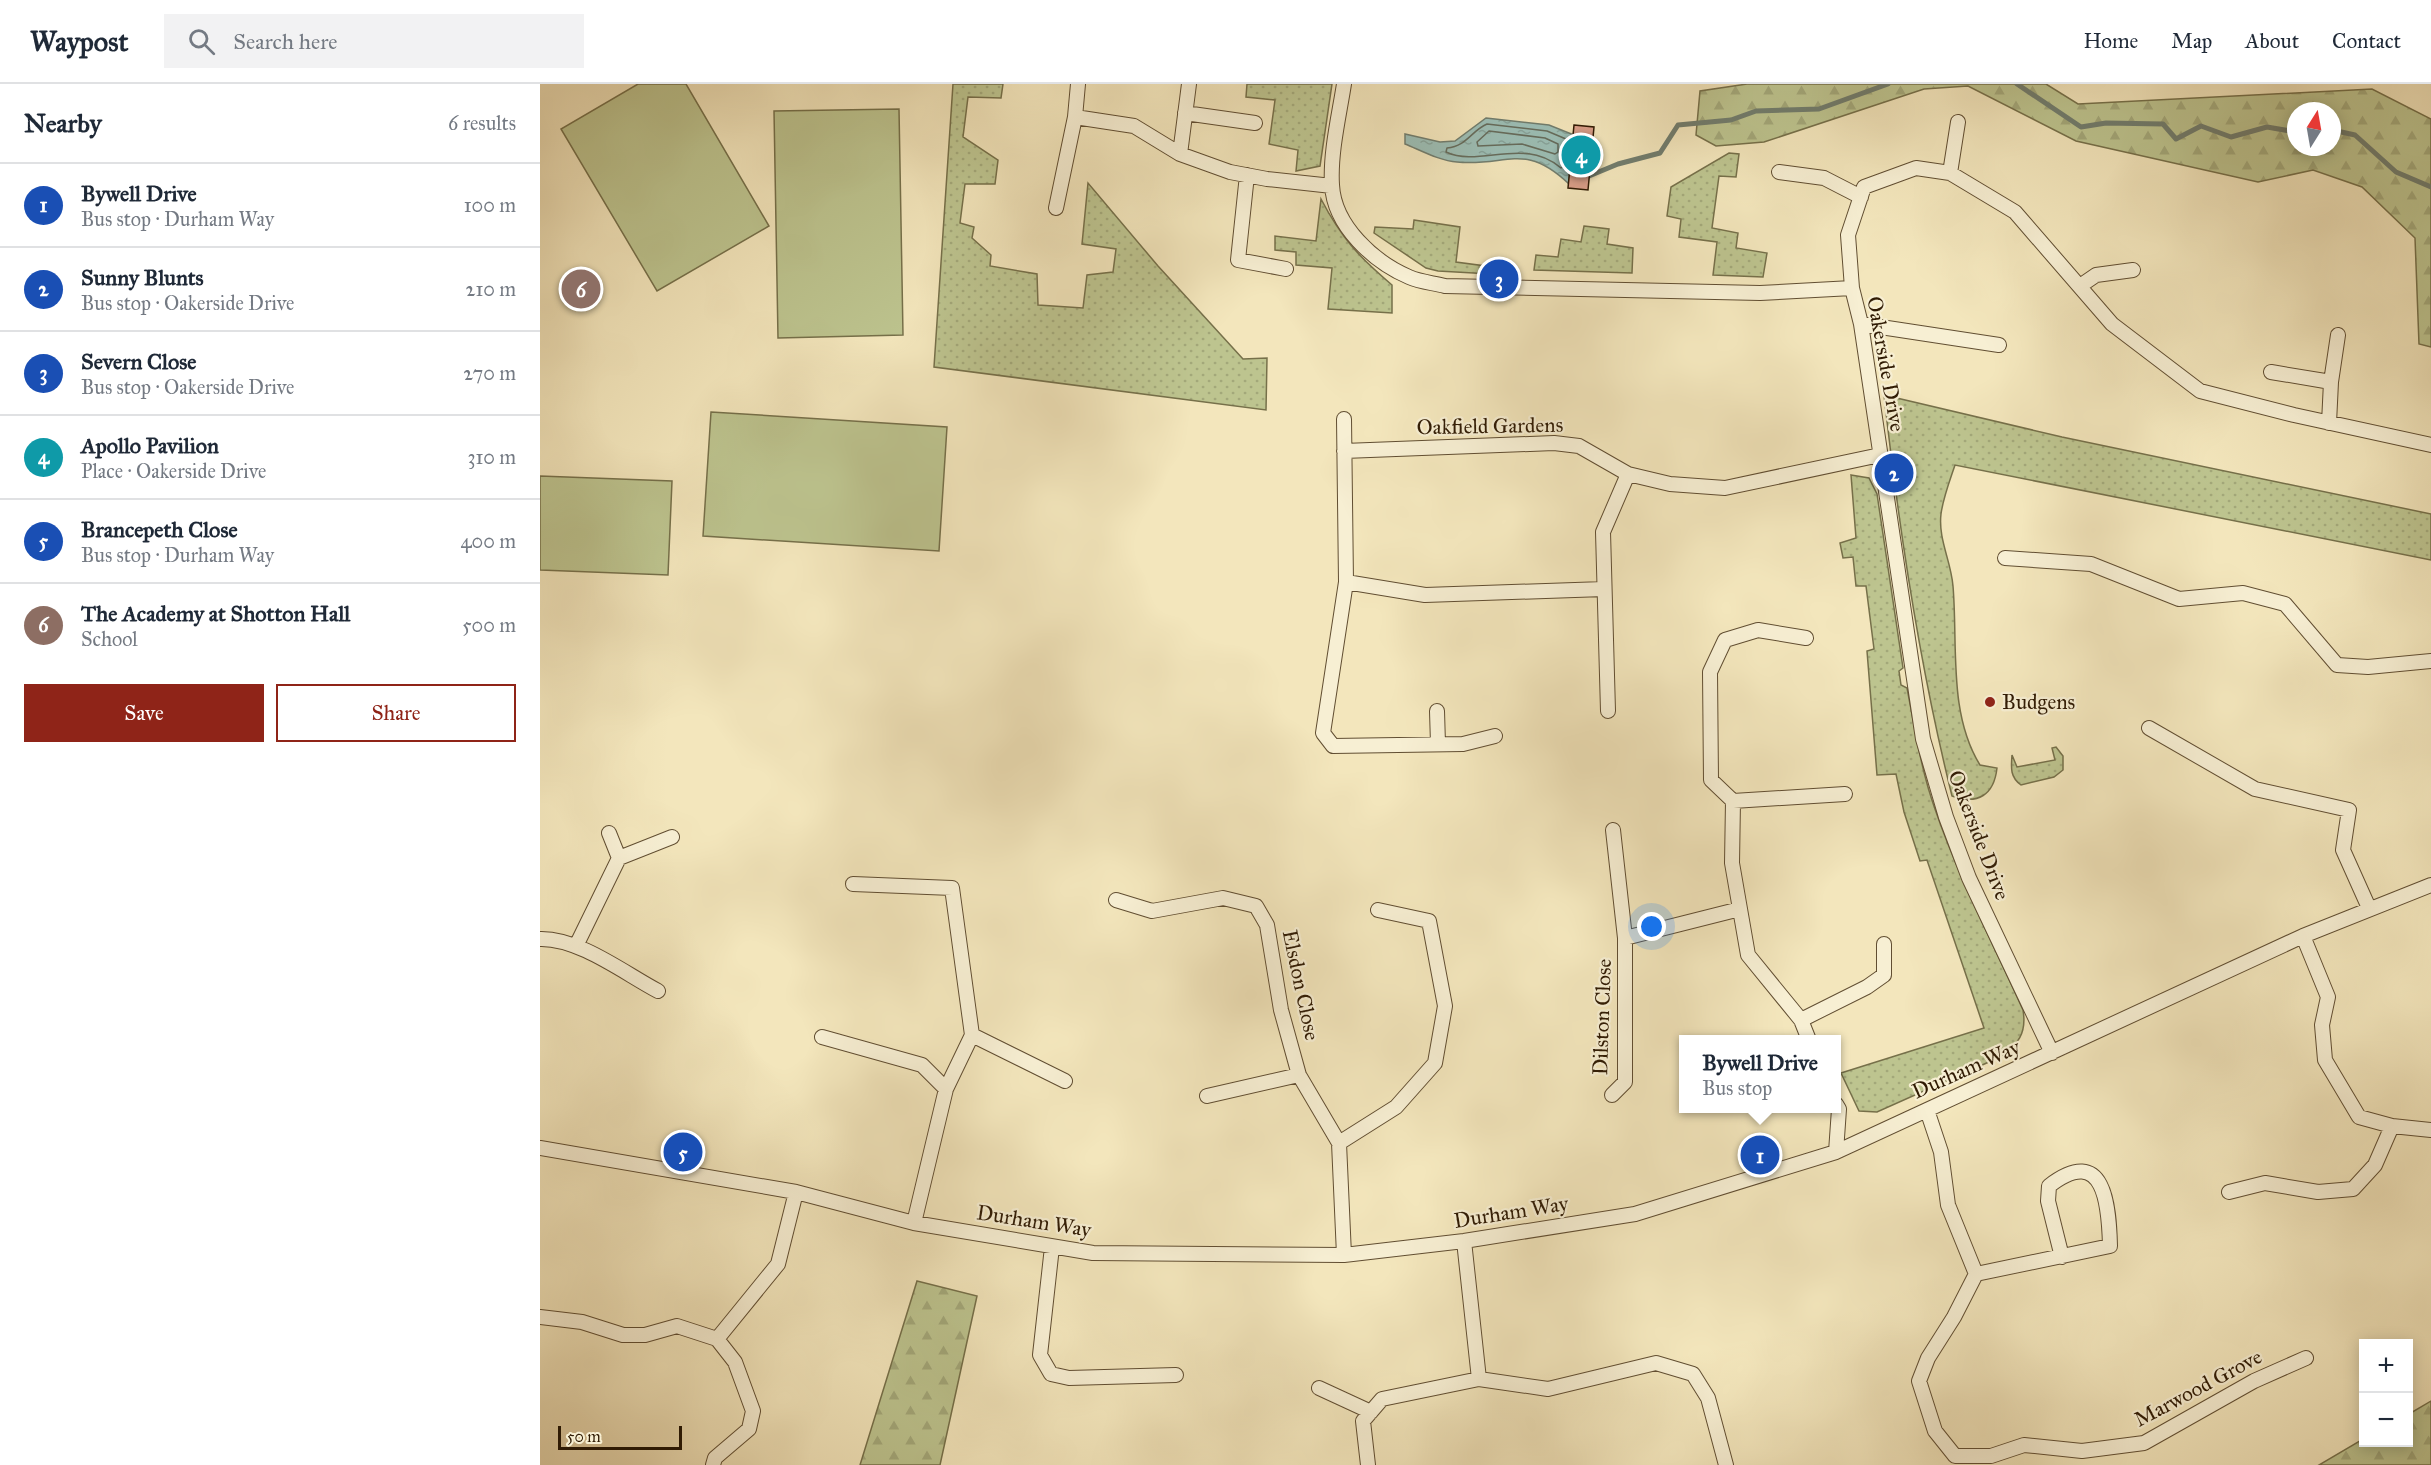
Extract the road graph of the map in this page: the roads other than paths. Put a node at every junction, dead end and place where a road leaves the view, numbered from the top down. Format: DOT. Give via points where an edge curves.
graph roads {
  1 [pos="1078,84"];
  2 [pos="1189,84"];
  3 [pos="1344,84"];
  4 [pos="1185,113"];
  5 [pos="1075,117"];
  6 [pos="1958,122"];
  7 [pos="1255,123"];
  8 [pos="1180,154"];
  9 [pos="1779,172"];
  10 [pos="1950,172"];
  11 [pos="1246,175"];
  12 [pos="1332,186"];
  13 [pos="1861,197"];
  14 [pos="1056,208"];
  15 [pos="1286,269"];
  16 [pos="2133,270"];
  17 [pos="2080,286"];
  18 [pos="1852,288"];
  19 [pos="1861,324"];
  20 [pos="2338,335"];
  21 [pos="1999,345"];
  22 [pos="2271,372"];
  23 [pos="2331,382"];
  24 [pos="1344,419"];
  25 [pos="2329,423"];
  26 [pos="2431,445"];
  27 [pos="1344,451"];
  28 [pos="1880,455"];
  29 [pos="1628,474"];
  30 [pos="2005,558"];
  31 [pos="1346,582"];
  32 [pos="1604,589"];
  33 [pos="1806,638"];
  34 [pos="2431,661"];
  35 [pos="1437,711"];
  36 [pos="1608,711"];
  37 [pos="2149,728"];
  38 [pos="1495,736"];
  39 [pos="1438,744"];
  40 [pos="1845,794"];
  41 [pos="1734,801"];
  42 [pos="1612,830"];
  43 [pos="609,832"];
  44 [pos="672,837"];
  45 [pos="619,858"];
  46 [pos="853,884"];
  47 [pos="2431,885"];
  48 [pos="1116,900"];
  49 [pos="2369,908"];
  50 [pos="1740,909"];
  51 [pos="1378,910"];
  52 [pos="2303,936"];
  53 [pos="1625,938"];
  54 [pos="540,939"];
  55 [pos="1884,944"];
  56 [pos="576,946"];
  57 [pos="658,992"];
  58 [pos="1801,1020"];
  59 [pos="972,1035"];
  60 [pos="1807,1035"];
  61 [pos="822,1037"];
  62 [pos="2052,1053"];
  63 [pos="1299,1075"];
  64 [pos="1065,1081"];
  65 [pos="946,1089"];
  66 [pos="1612,1095"];
  67 [pos="1207,1096"];
  68 [pos="1927,1110"];
  69 [pos="1839,1113"];
  70 [pos="2392,1126"];
  71 [pos="2431,1130"];
  72 [pos="1339,1143"];
  73 [pos="540,1148"];
  74 [pos="1836,1152"];
  75 [pos="796,1192"];
  76 [pos="2229,1192"];
  77 [pos="914,1223"];
  78 [pos="1464,1241"];
  79 [pos="1052,1248"];
  80 [pos="1344,1255"];
  81 [pos="2062,1257"];
  82 [pos="1976,1274"];
  83 [pos="540,1317"];
  84 [pos="717,1339"];
  85 [pos="2306,1358"];
  86 [pos="1176,1375"];
  87 [pos="1479,1379"];
  88 [pos="1319,1388"];
  89 [pos="1371,1412"];
  90 [pos="713,1465"];
  91 [pos="1368,1465"];
  92 [pos="1726,1465"];
  1 -- 5 [label="street"];
  2 -- 4 [label="street"];
  3 -- 12 [label="street, Oakerside Drive"];
  4 -- 7 [label="street"];
  4 -- 8 [label="street"];
  5 -- 8 [label="street" via="1134,126"];
  5 -- 14 [label="street"];
  6 -- 10 [label="street"];
  8 -- 11 [label="street"];
  9 -- 13 [label="street" via="1824,178"];
  10 -- 13 [label="street" via="1916,168 1864,187"];
  10 -- 17 [label="street" via="2015,212"];
  11 -- 12 [label="street"];
  11 -- 15 [label="street" via="1238,260"];
  12 -- 18 [label="street, Oakerside Drive" via="1341,215 1355,238 1387,265 1411,278 1445,286 1760,293"];
  13 -- 18 [label="street" via="1848,236"];
  16 -- 17 [label="street" via="2096,275"];
  17 -- 25 [label="street" via="2112,324 2200,391"];
  18 -- 19 [label="street, Oakerside Drive"];
  19 -- 21 [label="street"];
  19 -- 28 [label="street, Oakerside Drive"];
  20 -- 23 [label="street"];
  22 -- 23 [label="street"];
  23 -- 25 [label="street"];
  24 -- 27 [label="street"];
  25 -- 26 [label="street"];
  27 -- 29 [label="street, Oakfield Gardens" via="1554,443 1579,446"];
  27 -- 31 [label="street"];
  28 -- 29 [label="street, Oakfield Gardens" via="1725,488 1670,484"];
  28 -- 62 [label="street, Oakerside Drive" via="1929,758 1969,879"];
  29 -- 32 [label="street" via="1603,531"];
  30 -- 34 [label="street" via="2091,564 2179,599 2242,593 2285,604 2337,665"];
  31 -- 32 [label="street" via="1425,595"];
  31 -- 39 [label="street" via="1323,733 1333,746"];
  32 -- 36 [label="street"];
  33 -- 41 [label="street" via="1758,630 1725,640 1710,672 1711,780"];
  35 -- 39 [label="street"];
  37 -- 49 [label="street" via="2255,789 2349,810 2343,850"];
  38 -- 39 [label="street" via="1463,744"];
  40 -- 41 [label="street"];
  41 -- 50 [label="street" via="1732,863"];
  42 -- 53 [label="street, Dilston Close"];
  43 -- 45 [label="street"];
  44 -- 45 [label="street"];
  45 -- 56 [label="street"];
  46 -- 59 [label="street" via="952,888"];
  47 -- 49 [label="street, Durham Way"];
  48 -- 63 [label="street, Elsdon Close" via="1152,911 1223,898 1256,906 1267,925 1281,1010"];
  49 -- 52 [label="street, Durham Way"];
  50 -- 53 [label="street, Dilston Close"];
  50 -- 58 [label="street" via="1748,955"];
  51 -- 72 [label="street" via="1429,921 1445,1006 1436,1063 1396,1107"];
  52 -- 62 [label="street, Durham Way"];
  52 -- 70 [label="street" via="2328,998 2322,1024 2325,1060 2360,1117"];
  53 -- 66 [label="street, Dilston Close" via="1625,1082"];
  54 -- 56 [label="street"];
  55 -- 58 [label="street" via="1884,975"];
  56 -- 57 [label="street"];
  58 -- 60 [label="street"];
  59 -- 64 [label="street"];
  59 -- 65 [label="street"];
  61 -- 65 [label="street" via="922,1065"];
  62 -- 68 [label="street, Durham Way"];
  63 -- 67 [label="street"];
  63 -- 72 [label="street, Elsdon Close"];
  65 -- 77 [label="street"];
  68 -- 74 [label="street, Durham Way"];
  68 -- 82 [label="street" via="1941,1152 1948,1204"];
  69 -- 74 [label="street"];
  70 -- 71 [label="street"];
  70 -- 76 [label="street" via="2375,1165 2353,1189 2318,1192 2265,1183"];
  72 -- 80 [label="street, Elsdon Close"];
  73 -- 75 [label="street, Durham Way"];
  74 -- 78 [label="street, Durham Way" via="1635,1214"];
  75 -- 77 [label="street, Durham Way"];
  75 -- 84 [label="street" via="778,1264"];
  77 -- 79 [label="street, Durham Way"];
  78 -- 80 [label="street, Durham Way"];
  78 -- 87 [label="street"];
  79 -- 80 [label="street, Durham Way" via="1093,1253"];
  79 -- 86 [label="street" via="1040,1355 1051,1374 1069,1378"];
  81 -- 81 [label="street" via="2110,1246 2109,1207 2099,1181 2084,1171 2066,1173 2049,1186 2048,1201"];
  81 -- 82 [label="street"];
  82 -- 85 [label="street, Marwood Grove" via="1919,1381 1935,1431 1955,1456 1991,1456 2024,1445 2082,1451 2144,1443 2254,1381"];
  83 -- 84 [label="street" via="582,1322 623,1335 645,1335 678,1326"];
  84 -- 90 [label="street" via="735,1362 753,1411 749,1429"];
  87 -- 89 [label="street" via="1382,1399"];
  87 -- 92 [label="street" via="1548,1389 1656,1363 1693,1374 1708,1398"];
  88 -- 89 [label="street"];
  89 -- 91 [label="street" via="1363,1421"];
}
